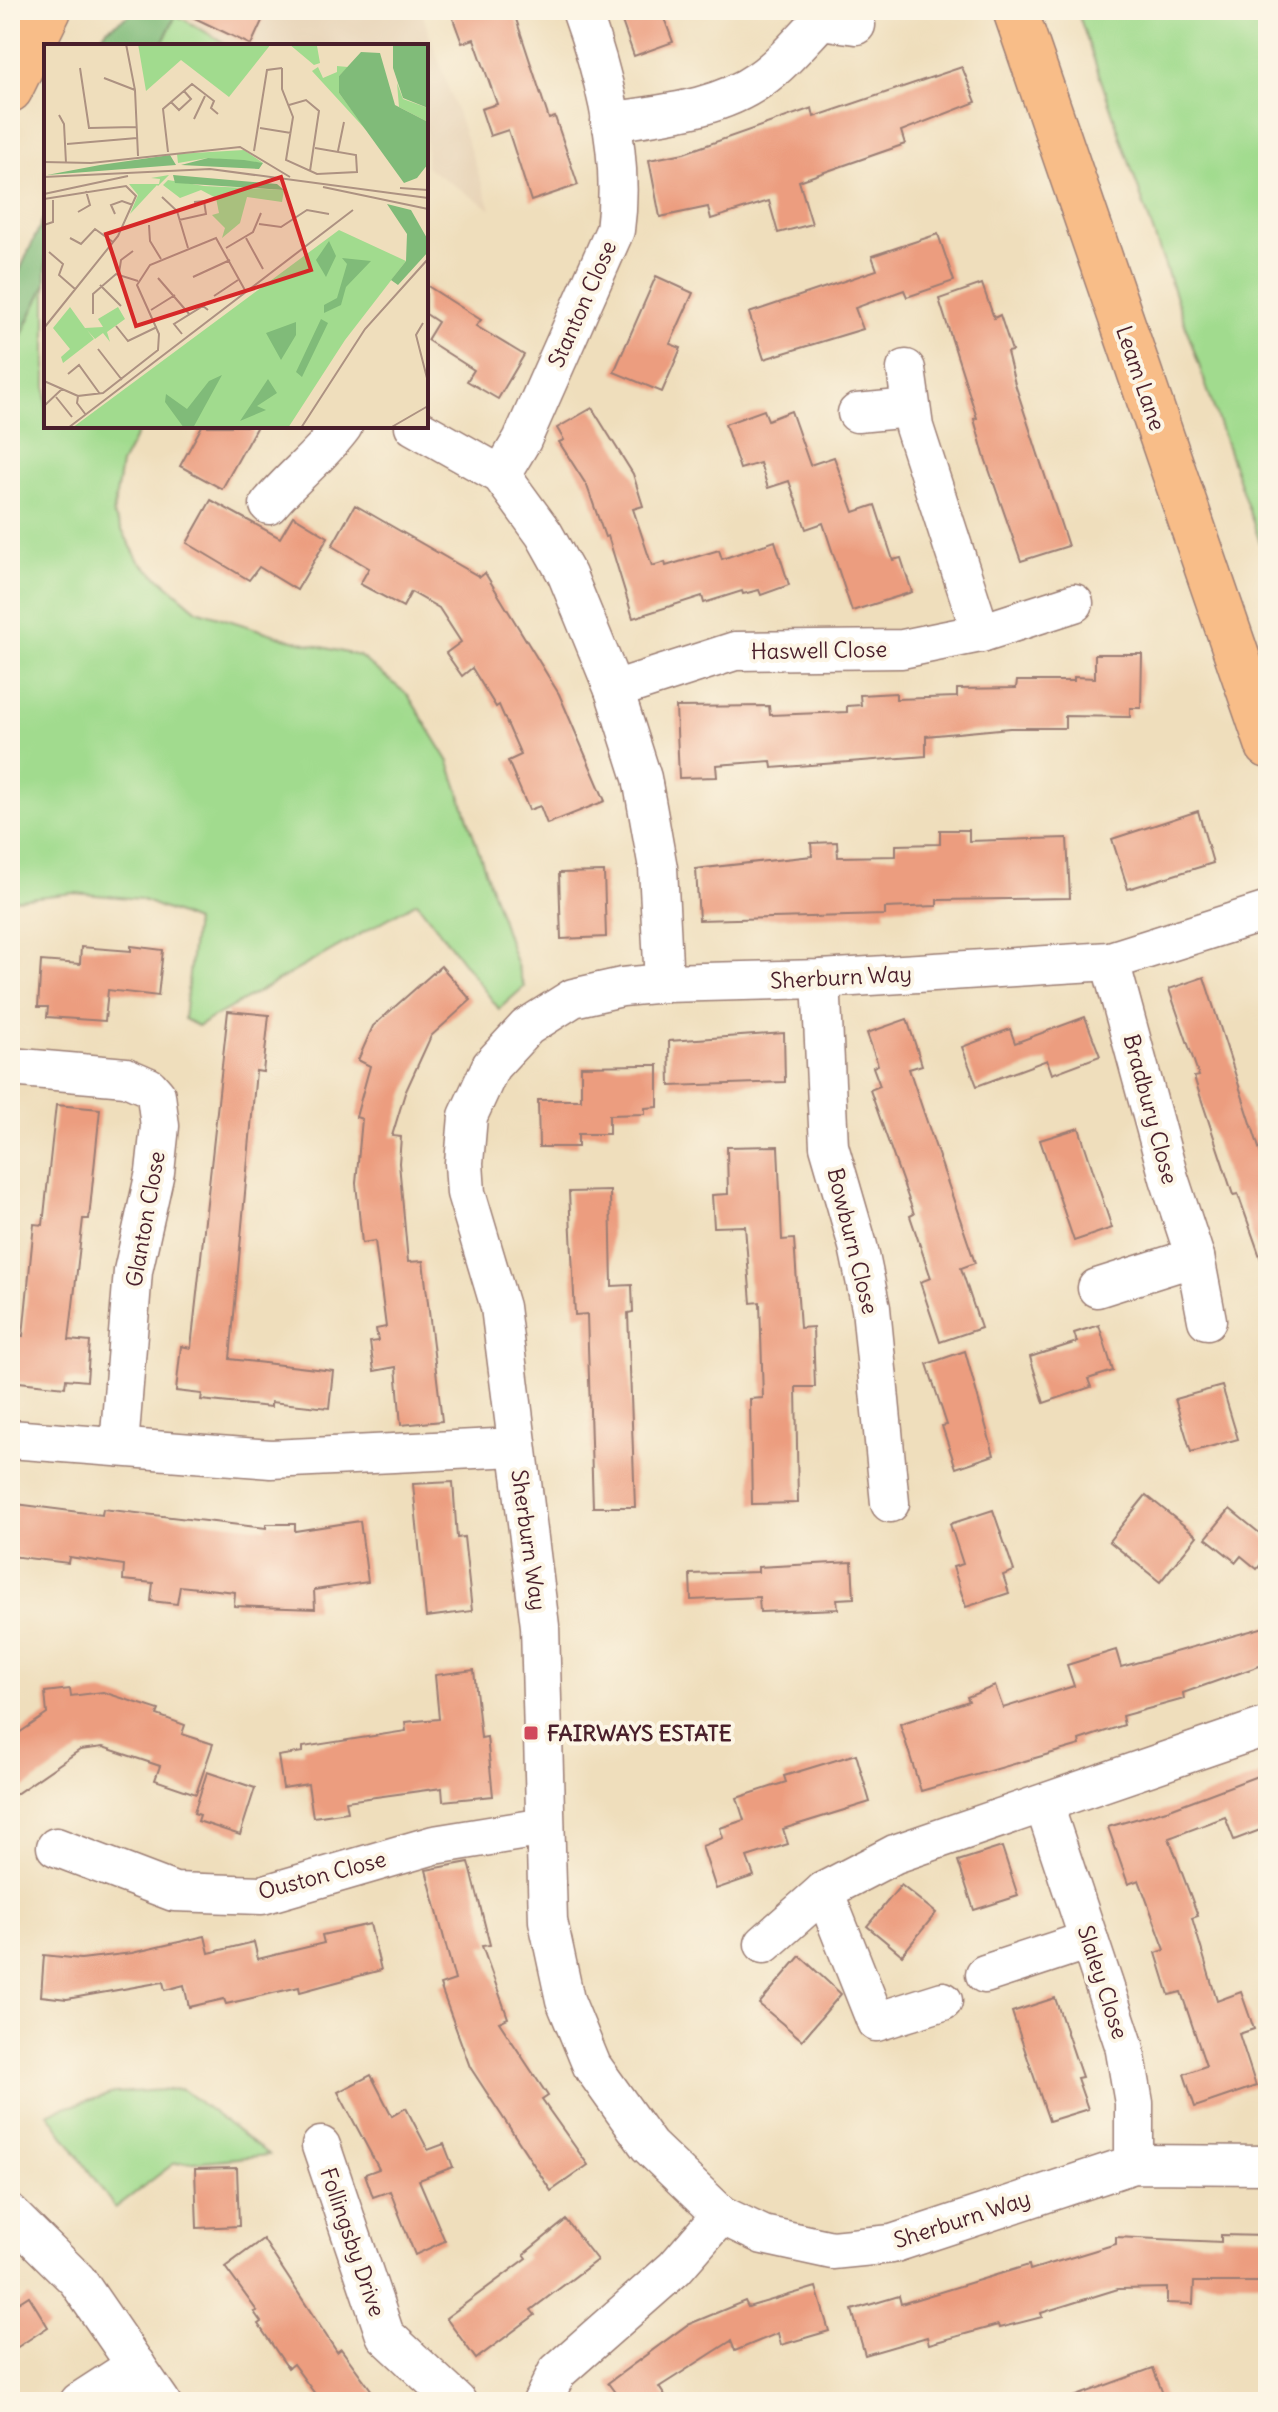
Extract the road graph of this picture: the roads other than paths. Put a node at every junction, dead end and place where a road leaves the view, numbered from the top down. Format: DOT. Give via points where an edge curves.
graph roads {
  1 [pos="49,10"];
  2 [pos="581,10"];
  3 [pos="1015,10"];
  4 [pos="831,18"];
  5 [pos="10,90"];
  6 [pos="610,122"];
  7 [pos="906,369"];
  8 [pos="910,408"];
  9 [pos="857,413"];
  10 [pos="342,428"];
  11 [pos="418,428"];
  12 [pos="501,475"];
  13 [pos="269,505"];
  14 [pos="1074,603"];
  15 [pos="981,633"];
  16 [pos="614,690"];
  17 [pos="1268,746"];
  18 [pos="1268,911"];
  19 [pos="1110,961"];
  20 [pos="821,979"];
  21 [pos="664,983"];
  22 [pos="10,1067"];
  23 [pos="1195,1257"];
  24 [pos="1097,1288"];
  25 [pos="1207,1320"];
  26 [pos="10,1439"];
  27 [pos="119,1447"];
  28 [pos="516,1447"];
  29 [pos="890,1503"];
  30 [pos="1268,1726"];
  31 [pos="1044,1805"];
  32 [pos="545,1827"];
  33 [pos="56,1847"];
  34 [pos="824,1891"];
  35 [pos="1089,1940"];
  36 [pos="764,1944"];
  37 [pos="985,1974"];
  38 [pos="943,2001"];
  39 [pos="321,2146"];
  40 [pos="1134,2164"];
  41 [pos="1268,2165"];
  42 [pos="10,2214"];
  43 [pos="721,2215"];
  44 [pos="136,2365"];
  45 [pos="79,2402"];
  46 [pos="161,2402"];
  47 [pos="457,2402"];
  48 [pos="542,2402"];
  1 -- 5 [label="main road"];
  2 -- 6 [label="street, Stanton Close"];
  3 -- 17 [label="main road, Leam Lane"];
  4 -- 6 [label="street" via="756,83 705,104"];
  6 -- 12 [label="street, Stanton Close" via="618,195 615,230 522,440"];
  7 -- 8 [label="street"];
  8 -- 9 [label="street"];
  8 -- 15 [label="street"];
  10 -- 13 [label="street"];
  11 -- 12 [label="street"];
  12 -- 16 [label="street" via="567,575"];
  14 -- 15 [label="street, Haswell Close"];
  15 -- 16 [label="street, Haswell Close" via="887,650 735,651"];
  16 -- 21 [label="street" via="653,825"];
  18 -- 19 [label="street, Sherburn Way"];
  19 -- 20 [label="street, Sherburn Way"];
  19 -- 23 [label="street, Bradbury Close"];
  20 -- 21 [label="street, Sherburn Way"];
  20 -- 29 [label="street, Bowburn Close" via="829,1146 871,1308"];
  21 -- 28 [label="street, Sherburn Way" via="597,991 548,1012 508,1044 491,1066 468,1116 466,1193 500,1307"];
  22 -- 27 [label="street, Glanton Close" via="126,1077 156,1095 160,1126 133,1271"];
  23 -- 24 [label="street"];
  23 -- 25 [label="street, Bradbury Close"];
  26 -- 27 [label="street"];
  27 -- 28 [label="street" via="271,1459"];
  28 -- 32 [label="street, Sherburn Way" via="540,1626"];
  30 -- 31 [label="street"];
  31 -- 34 [label="street" via="895,1854"];
  31 -- 35 [label="street, Slaley Close"];
  32 -- 33 [label="street, Ouston Close" via="434,1845 262,1895 174,1892"];
  32 -- 43 [label="street, Sherburn Way" via="548,1921 565,2000 592,2066 649,2146"];
  34 -- 36 [label="street"];
  34 -- 38 [label="street" via="876,2022"];
  35 -- 37 [label="street"];
  35 -- 40 [label="street, Slaley Close" via="1130,2074"];
  39 -- 47 [label="street, Follingsby Drive" via="385,2335"];
  40 -- 41 [label="street, Sherburn Way"];
  40 -- 43 [label="street, Sherburn Way" via="892,2244 832,2250 763,2235"];
  42 -- 44 [label="street" via="77,2280"];
  43 -- 48 [label="street" via="675,2268 557,2372"];
  44 -- 45 [label="street"];
  44 -- 46 [label="street"];
}
